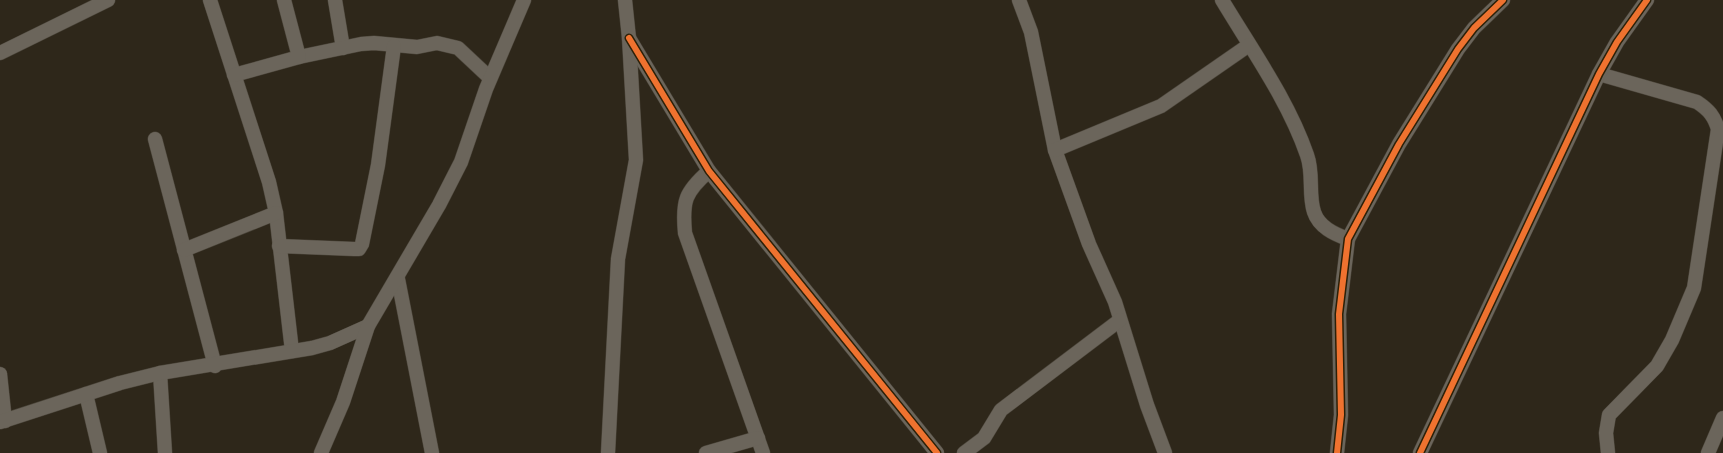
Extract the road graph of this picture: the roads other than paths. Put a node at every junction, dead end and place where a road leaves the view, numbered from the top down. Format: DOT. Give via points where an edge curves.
graph roads {
  1 [pos="108,0"];
  2 [pos="210,0"];
  3 [pos="284,0"];
  4 [pos="335,0"];
  5 [pos="524,0"];
  6 [pos="625,0"];
  7 [pos="1019,0"];
  8 [pos="1222,0"];
  9 [pos="1503,0"];
  10 [pos="1647,0"];
  11 [pos="630,38"];
  12 [pos="1249,45"];
  13 [pos="394,46"];
  14 [pos="343,48"];
  15 [pos="0,53"];
  16 [pos="299,57"];
  17 [pos="234,74"];
  18 [pos="1599,74"];
  19 [pos="490,78"];
  20 [pos="155,140"];
  21 [pos="1055,150"];
  22 [pos="709,171"];
  23 [pos="276,213"];
  24 [pos="1348,239"];
  25 [pos="279,246"];
  26 [pos="184,250"];
  27 [pos="398,279"];
  28 [pos="1120,320"];
  29 [pos="368,326"];
  30 [pos="292,351"];
  31 [pos="216,366"];
  32 [pos="160,373"];
  33 [pos="0,374"];
  34 [pos="86,394"];
  35 [pos="1723,418"];
  36 [pos="3,421"];
  37 [pos="758,438"];
  38 [pos="100,453"];
  39 [pos="165,453"];
  40 [pos="321,453"];
  41 [pos="432,453"];
  42 [pos="608,453"];
  43 [pos="706,453"];
  44 [pos="763,453"];
  45 [pos="937,453"];
  46 [pos="964,453"];
  47 [pos="1165,453"];
  48 [pos="1337,453"];
  49 [pos="1420,453"];
  50 [pos="1608,453"];
  51 [pos="1708,453"];
  1 -- 15 [label="street"];
  2 -- 17 [label="street"];
  3 -- 16 [label="street"];
  4 -- 14 [label="street"];
  5 -- 19 [label="street"];
  6 -- 11 [label="street"];
  7 -- 21 [label="street" via="1031,32"];
  8 -- 12 [label="street"];
  9 -- 24 [label="street" via="1458,49 1399,144"];
  10 -- 18 [label="street"];
  11 -- 22 [label="street"];
  11 -- 42 [label="street" via="636,160 618,259"];
  12 -- 21 [label="street" via="1161,106"];
  12 -- 24 [label="street" via="1279,95 1307,154 1314,213 1330,233"];
  13 -- 14 [label="street" via="374,43"];
  13 -- 19 [label="street" via="450,44"];
  13 -- 25 [label="street" via="378,165 362,244 359,249"];
  14 -- 16 [label="street"];
  16 -- 17 [label="street"];
  17 -- 23 [label="street"];
  18 -- 49 [label="street"];
  18 -- 50 [label="street" via="1698,102 1714,117 1718,129 1694,288 1672,340 1656,366 1609,415 1606,433"];
  19 -- 27 [label="street" via="461,162"];
  20 -- 26 [label="street"];
  21 -- 28 [label="street"];
  22 -- 37 [label="street" via="694,184 685,201 685,233"];
  22 -- 45 [label="street"];
  23 -- 25 [label="street"];
  23 -- 26 [label="street"];
  24 -- 48 [label="street" via="1339,314 1341,415"];
  25 -- 30 [label="street"];
  26 -- 31 [label="street"];
  27 -- 29 [label="street"];
  27 -- 41 [label="street"];
  28 -- 46 [label="street" via="1001,410 984,438"];
  28 -- 47 [label="street"];
  29 -- 30 [label="street" via="330,343"];
  29 -- 40 [label="street" via="343,402"];
  30 -- 31 [label="street"];
  31 -- 32 [label="street"];
  32 -- 34 [label="street"];
  32 -- 39 [label="street"];
  33 -- 36 [label="street"];
  34 -- 36 [label="street"];
  34 -- 38 [label="street"];
  35 -- 51 [label="street"];
  37 -- 43 [label="street"];
  37 -- 44 [label="street"];
}
